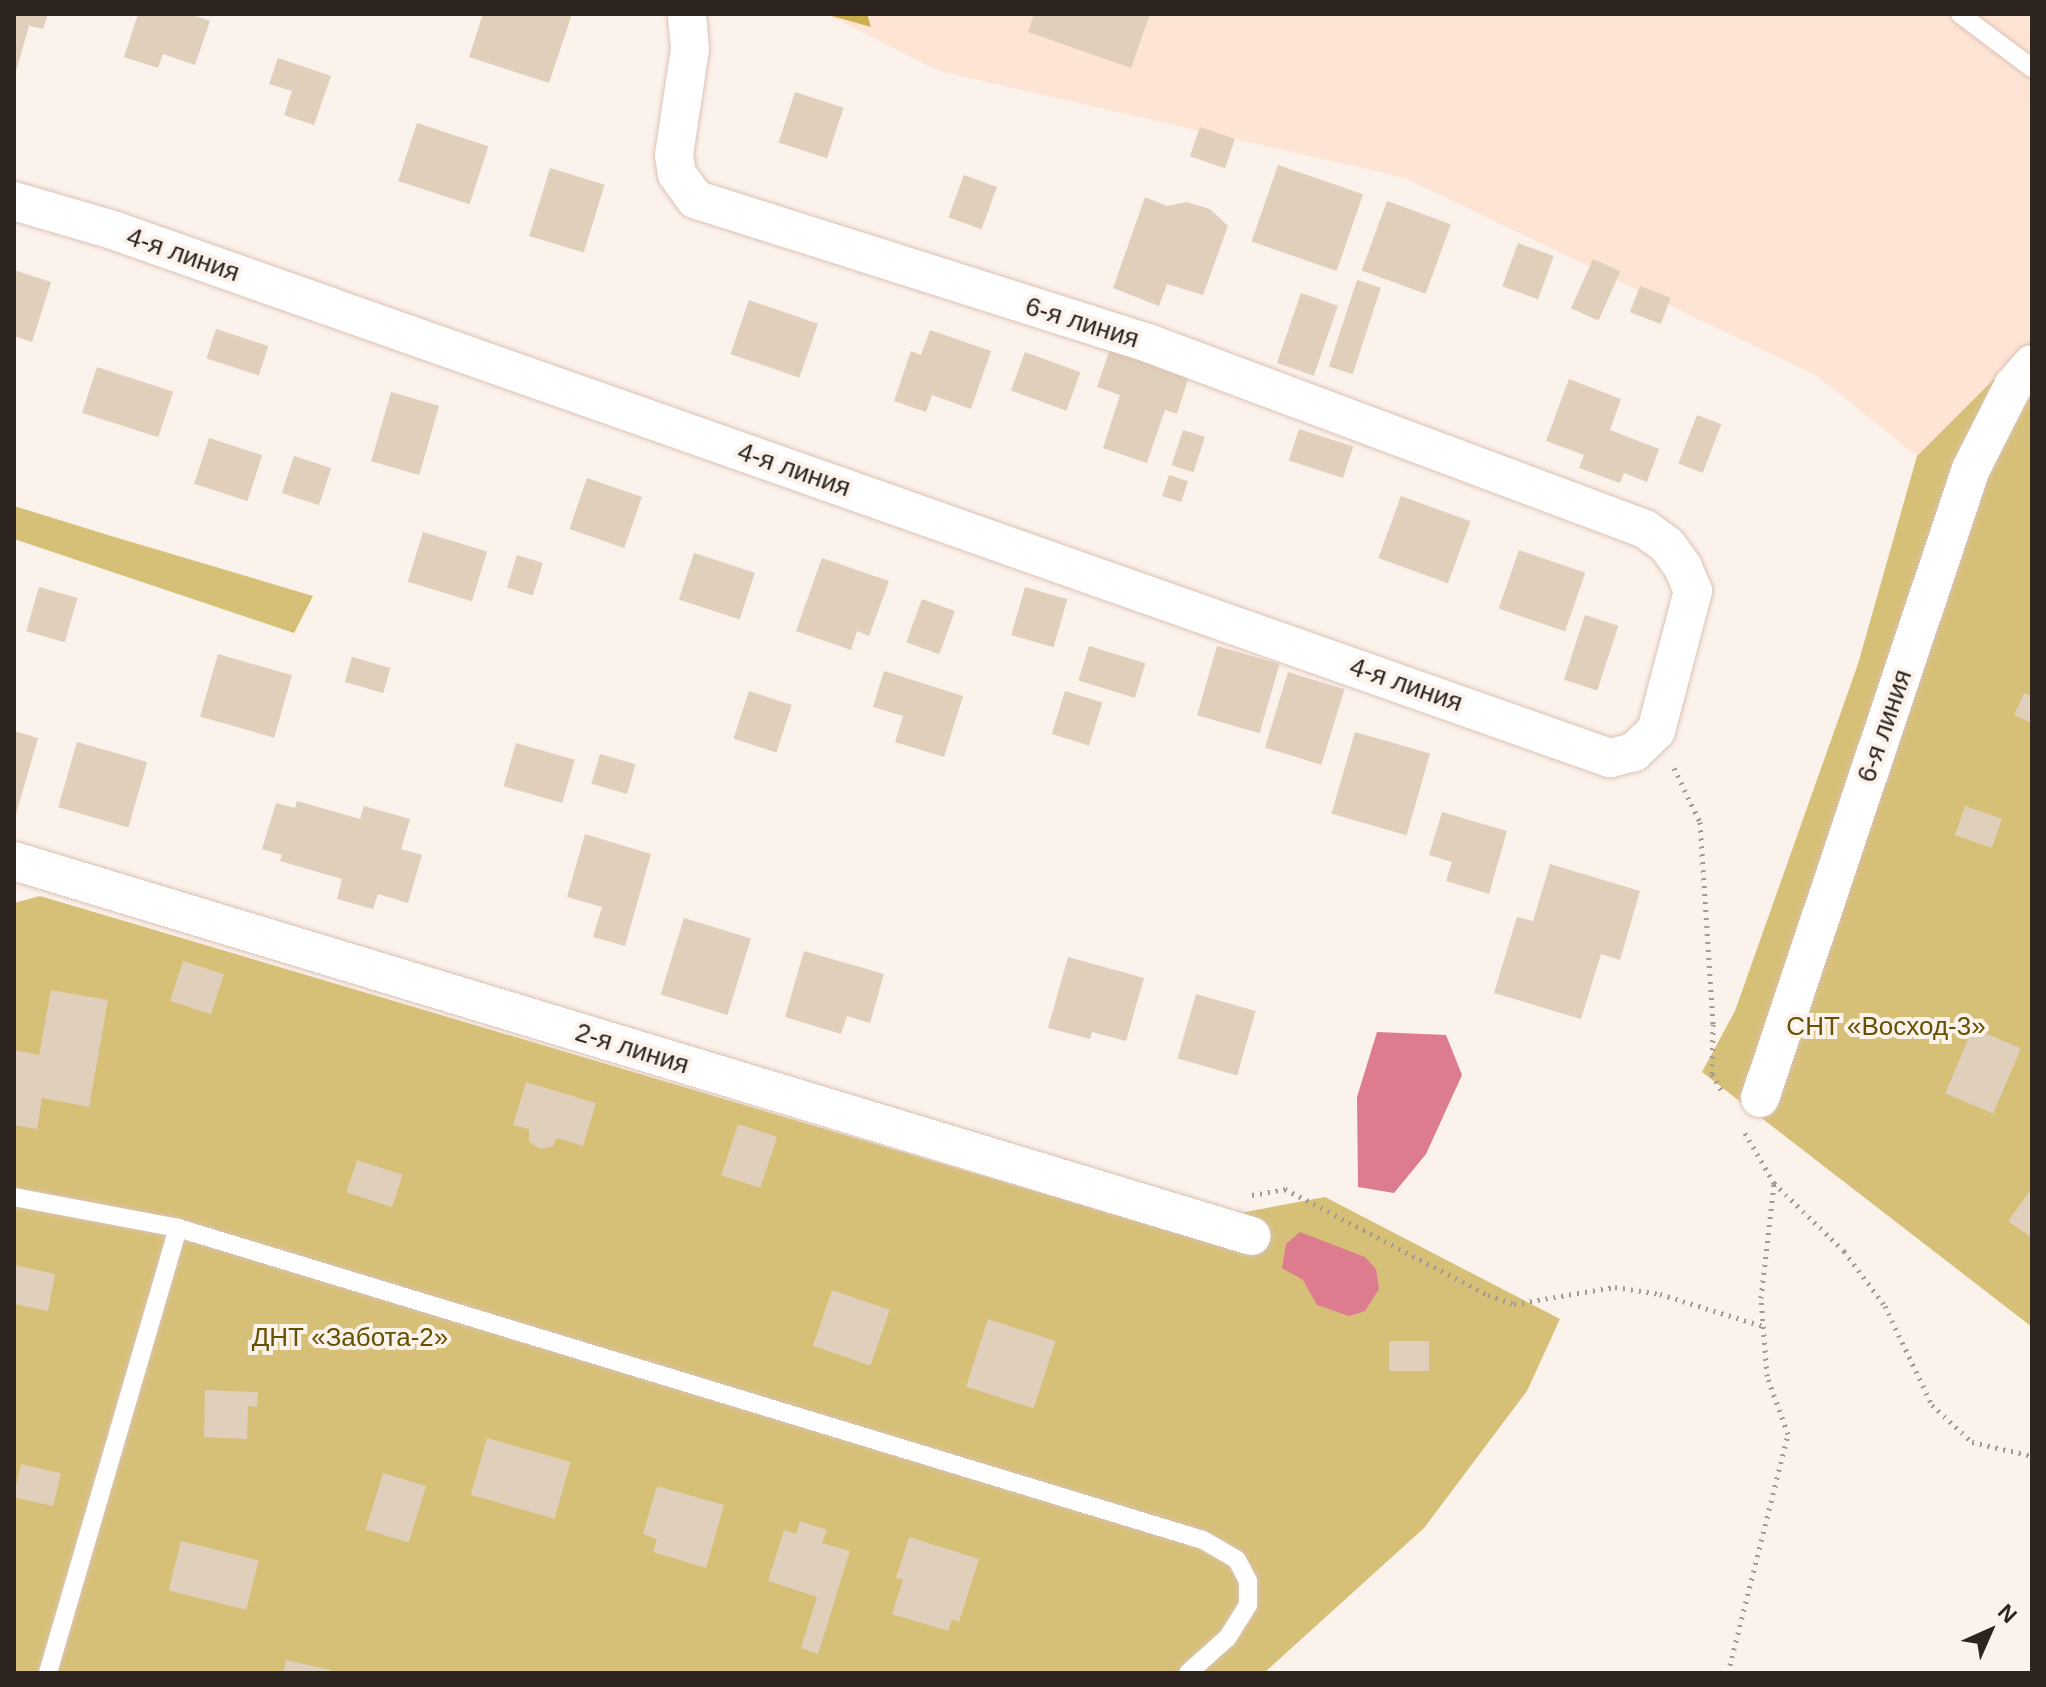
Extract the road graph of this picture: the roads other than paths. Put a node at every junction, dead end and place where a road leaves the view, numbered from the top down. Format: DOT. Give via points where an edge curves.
graph roads {
  1 [pos="687,14"];
  2 [pos="1960,14"];
  3 [pos="2032,68"];
  4 [pos="14,201"];
  5 [pos="2032,364"];
  6 [pos="1656,731"];
  7 [pos="14,861"];
  8 [pos="1743,1109"];
  9 [pos="14,1197"];
  10 [pos="178,1228"];
  11 [pos="1251,1236"];
  12 [pos="48,1673"];
  13 [pos="1188,1673"];
  1 -- 6 [label="street, 6-я линия" via="690,49 674,155 677,174 695,199 1148,343 1645,529 1667,545 1693,591"];
  2 -- 3 [label="lane"];
  4 -- 6 [label="street, 4-я линия" via="110,229 1610,758 1634,752"];
  5 -- 8 [label="street, 6-я линия" via="2013,386 1971,469"];
  7 -- 11 [label="street, 2-я линия"];
  9 -- 10 [label="lane"];
  10 -- 12 [label="lane"];
  10 -- 13 [label="lane" via="1203,1540 1237,1560 1248,1581 1248,1605 1227,1638"];
}
